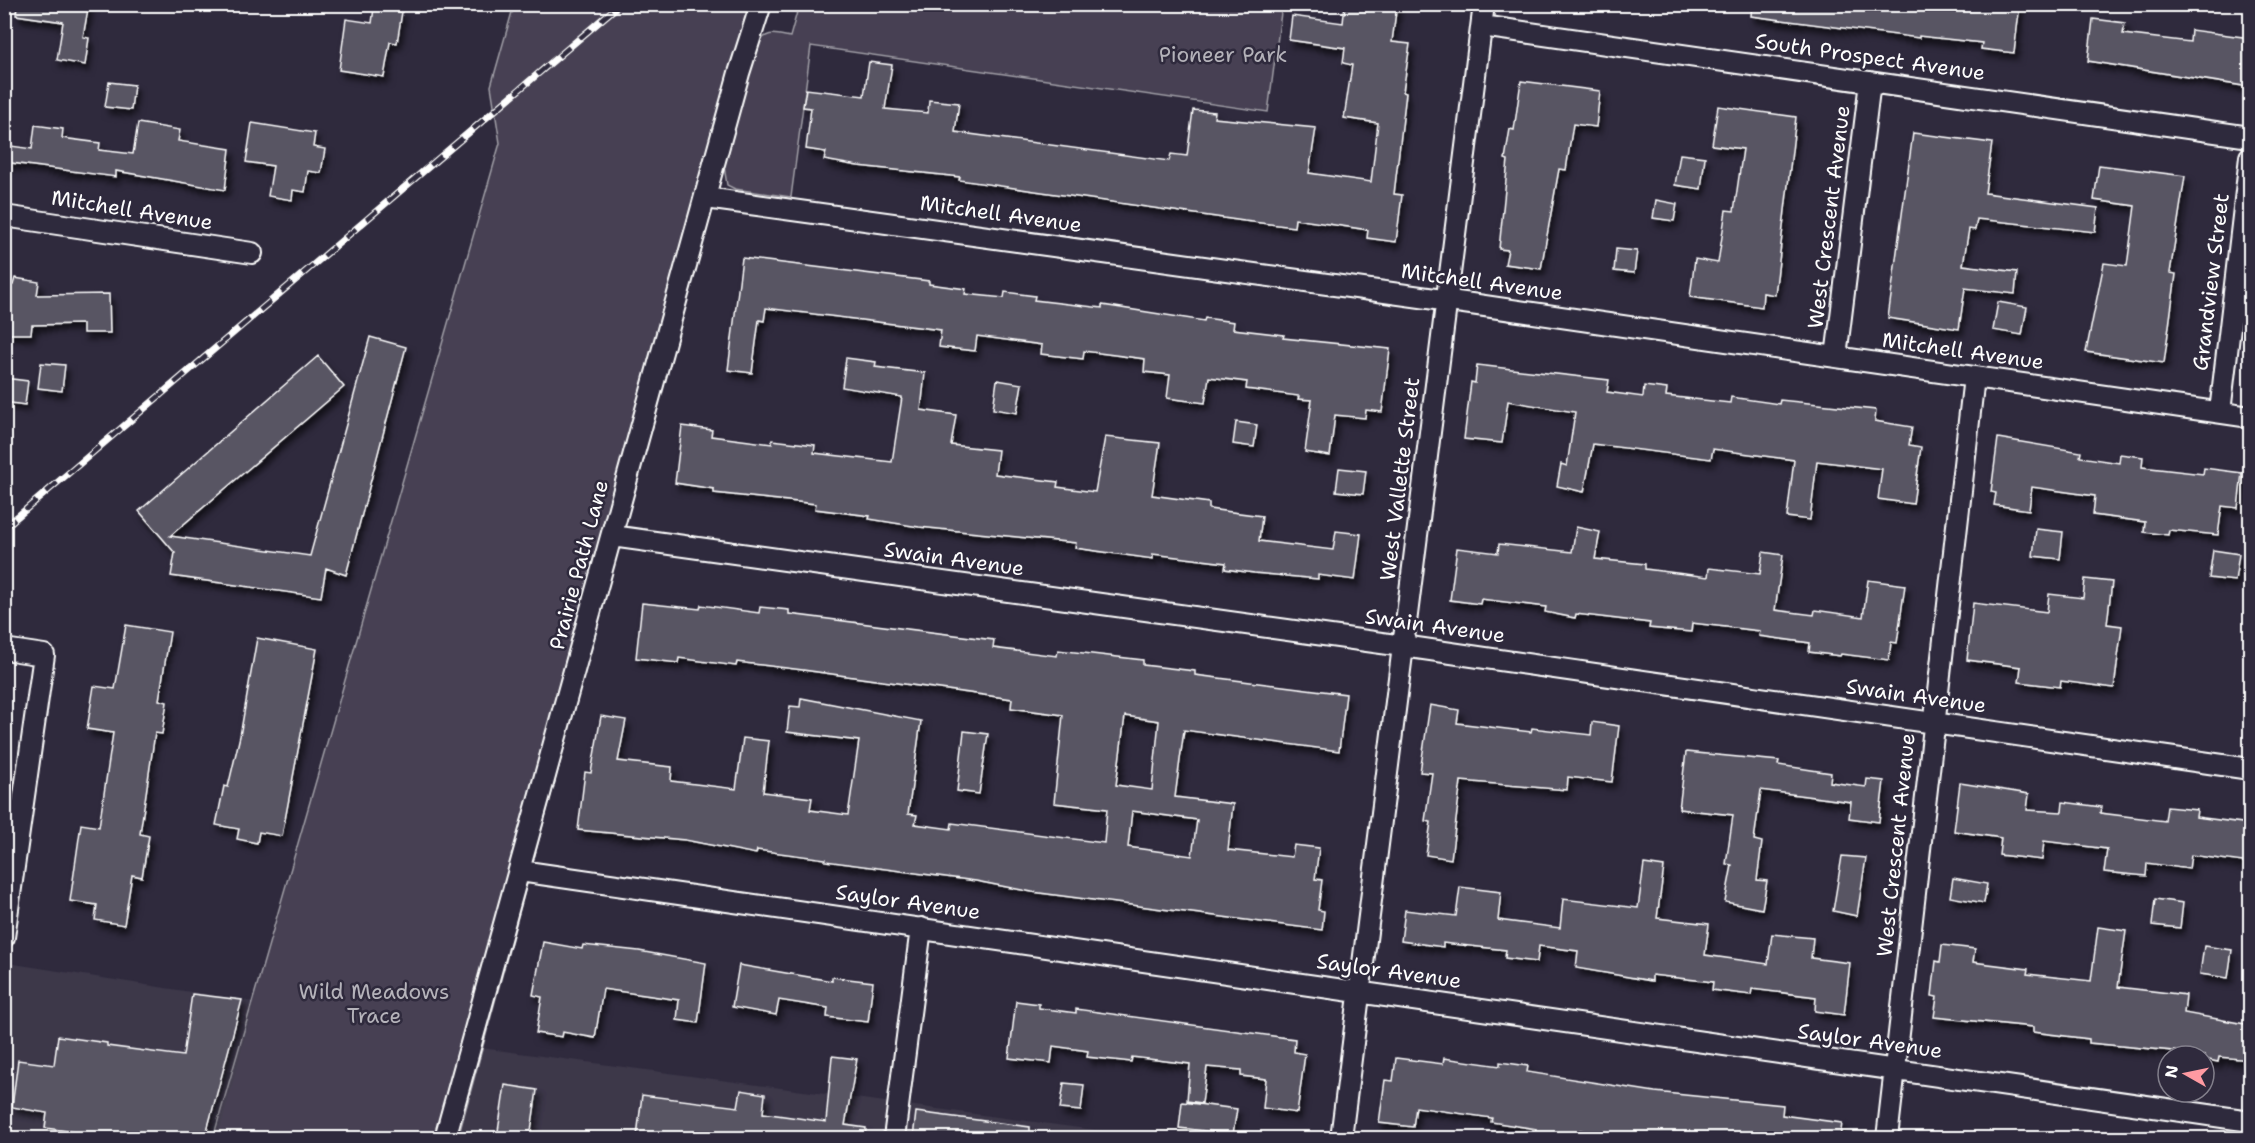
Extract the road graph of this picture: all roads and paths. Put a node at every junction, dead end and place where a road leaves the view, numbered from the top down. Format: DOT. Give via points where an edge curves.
graph roads {
  1 [pos="761,4"];
  2 [pos="1484,4"];
  3 [pos="1482,26"];
  4 [pos="1870,82"];
  5 [pos="2250,137"];
  6 [pos="2250,157"];
  7 [pos="706,198"];
  8 [pos="4,216"];
  9 [pos="252,253"];
  10 [pos="1447,300"];
  11 [pos="1836,357"];
  12 [pos="1974,377"];
  13 [pos="2220,412"];
  14 [pos="2250,417"];
  15 [pos="612,536"];
  16 [pos="1403,646"];
  17 [pos="4,649"];
  18 [pos="1934,723"];
  19 [pos="2250,769"];
  20 [pos="520,872"];
  21 [pos="921,928"];
  22 [pos="4,937"];
  23 [pos="1360,991"];
  24 [pos="1895,1069"];
  25 [pos="2250,1120"];
  26 [pos="445,1138"];
  27 [pos="894,1138"];
  28 [pos="1341,1138"];
  29 [pos="1887,1138"];
  1 -- 7 [label="street, Prairie Path Lane"];
  2 -- 3 [label="street, West Vallette Street"];
  3 -- 4 [label="street, South Prospect Avenue"];
  3 -- 10 [label="street, West Vallette Street"];
  4 -- 5 [label="street, South Prospect Avenue"];
  4 -- 11 [label="street, West Crescent Avenue"];
  6 -- 13 [label="street, Grandview Street"];
  7 -- 10 [label="street, Mitchell Avenue"];
  7 -- 15 [label="street, Prairie Path Lane"];
  8 -- 9 [label="street, Mitchell Avenue"];
  10 -- 11 [label="street, Mitchell Avenue"];
  10 -- 16 [label="street, West Vallette Street"];
  11 -- 12 [label="street, Mitchell Avenue"];
  12 -- 13 [label="street, Mitchell Avenue"];
  12 -- 18 [label="street, West Crescent Avenue"];
  13 -- 14 [label="street, Mitchell Avenue"];
  15 -- 16 [label="street, Swain Avenue"];
  15 -- 20 [label="street, Prairie Path Lane"];
  16 -- 18 [label="street, Swain Avenue"];
  16 -- 23 [label="street, West Vallette Street"];
  17 -- 22 [label="street" via="44,655"];
  18 -- 19 [label="street, Swain Avenue"];
  18 -- 24 [label="street, West Crescent Avenue"];
  20 -- 21 [label="street, Saylor Avenue"];
  20 -- 26 [label="street, Prairie Path Lane"];
  21 -- 23 [label="street, Saylor Avenue"];
  21 -- 27 [label="street"];
  23 -- 24 [label="street, Saylor Avenue"];
  23 -- 28 [label="street, West Vallette Street"];
  24 -- 25 [label="street, Saylor Avenue"];
  24 -- 29 [label="street, West Crescent Avenue"];
}
